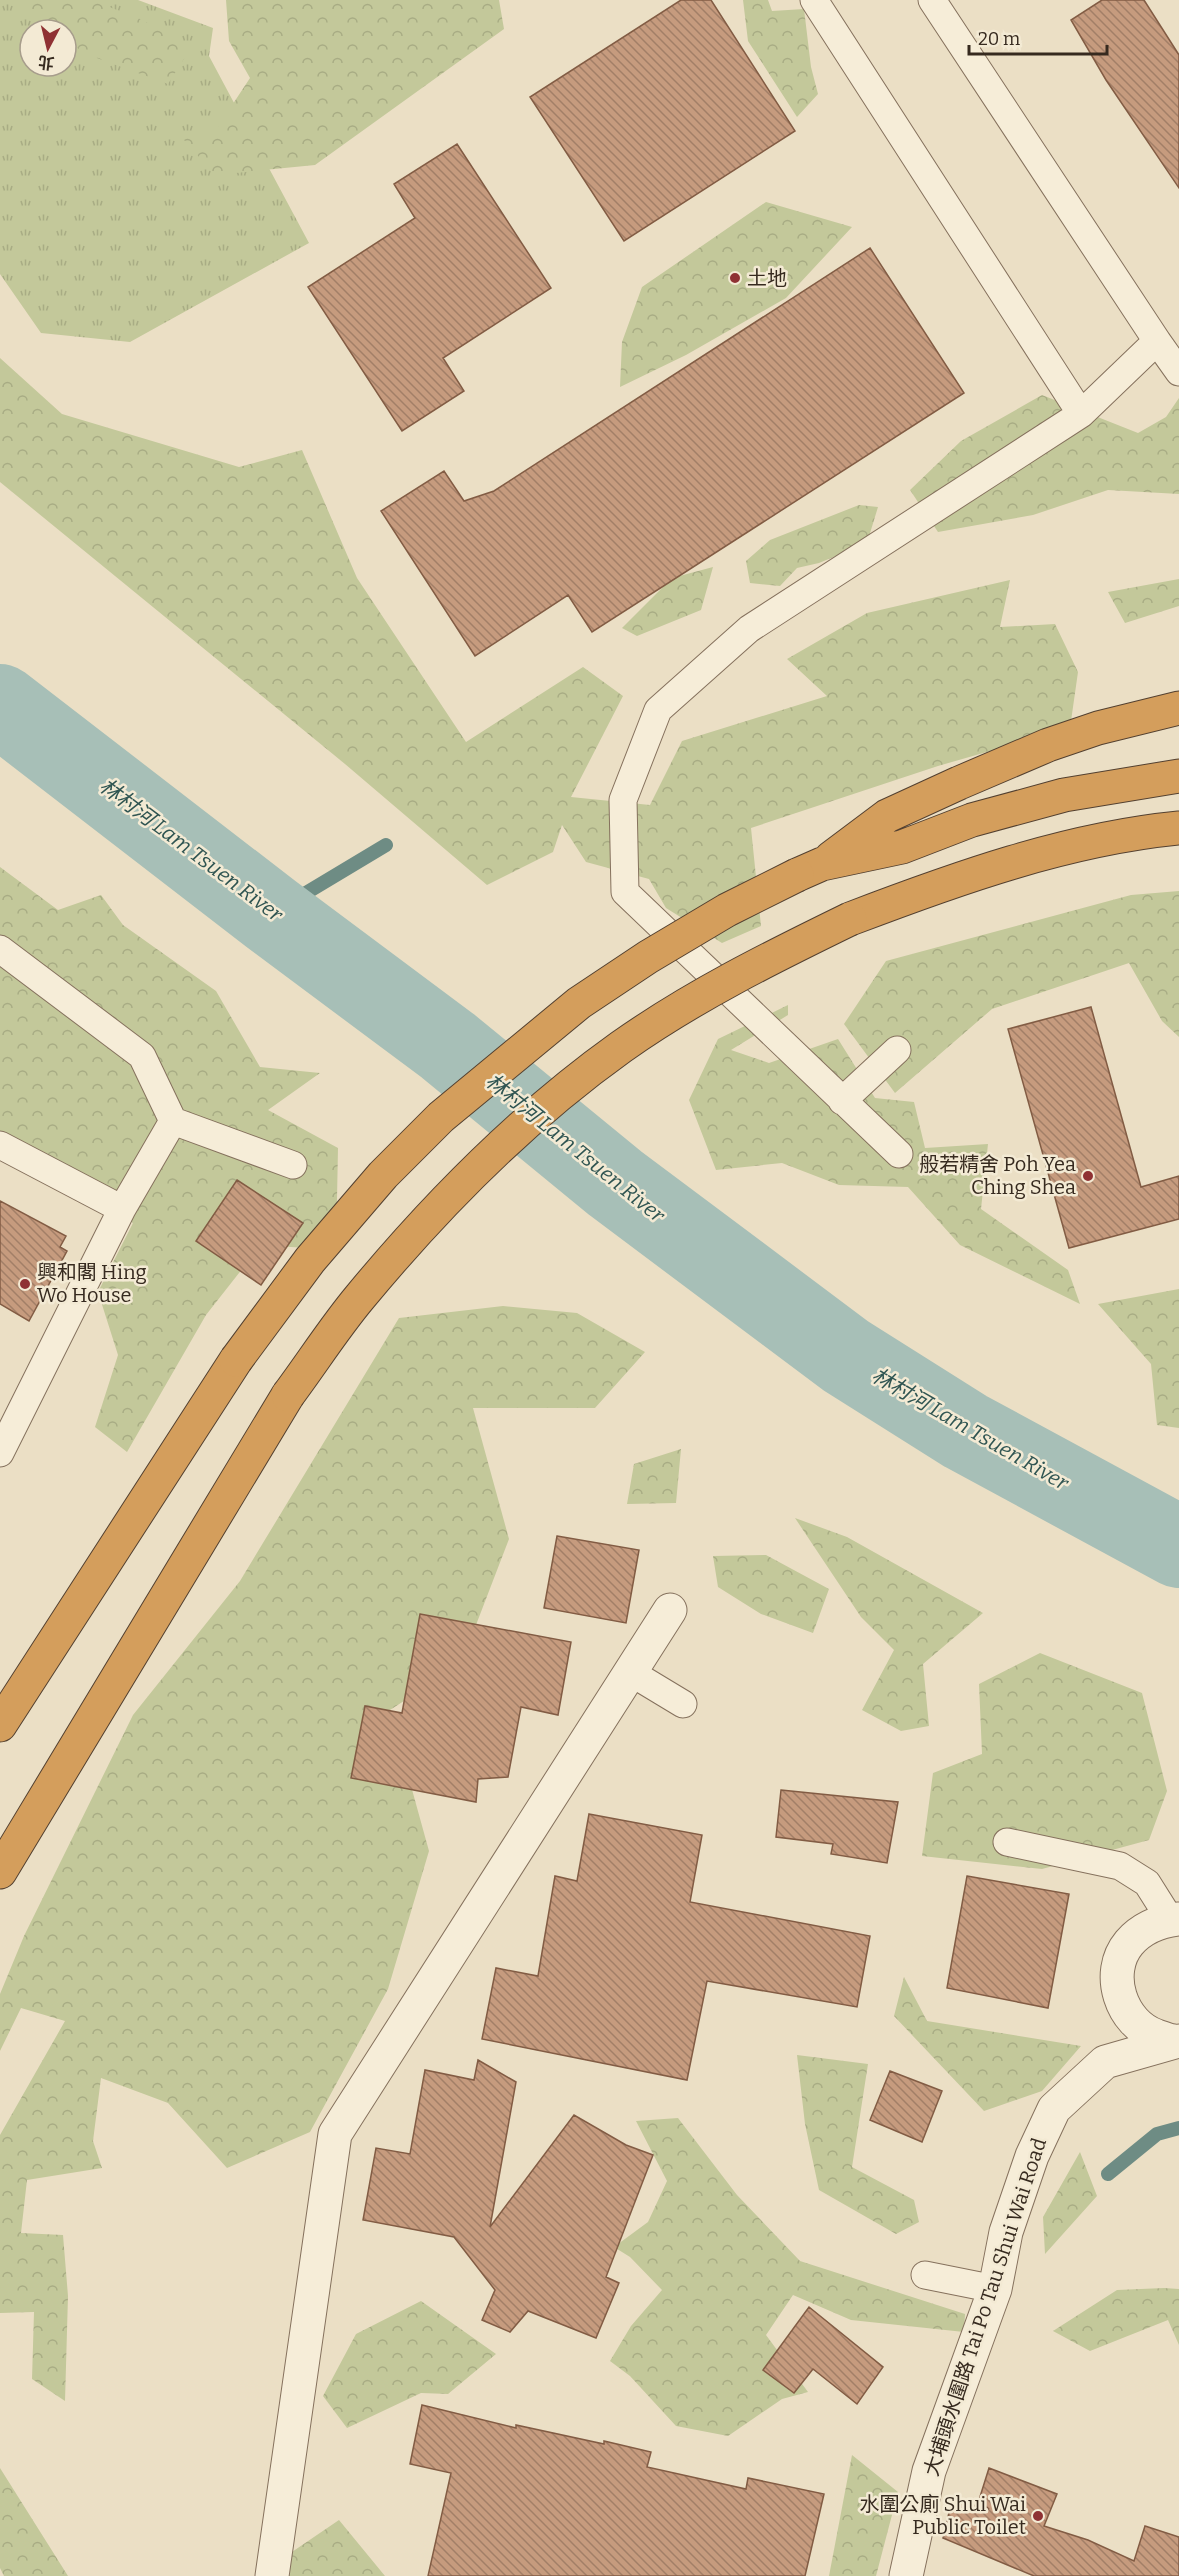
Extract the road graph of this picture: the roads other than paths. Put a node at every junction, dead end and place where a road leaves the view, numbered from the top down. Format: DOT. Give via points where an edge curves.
graph roads {
  1 [pos="814,0"];
  2 [pos="932,0"];
  3 [pos="1156,341"];
  4 [pos="1179,372"];
  5 [pos="1081,414"];
  6 [pos="1179,708"];
  7 [pos="1179,776"];
  8 [pos="1179,828"];
  9 [pos="809,870"];
  10 [pos="0,949"];
  11 [pos="897,1050"];
  12 [pos="842,1101"];
  13 [pos="173,1121"];
  14 [pos="0,1145"];
  15 [pos="899,1154"];
  16 [pos="293,1165"];
  17 [pos="122,1209"];
  18 [pos="0,1453"];
  19 [pos="670,1610"];
  20 [pos="630,1672"];
  21 [pos="683,1704"];
  22 [pos="0,1725"];
  23 [pos="1007,1842"];
  24 [pos="0,1872"];
  25 [pos="1175,1920"];
  26 [pos="1177,2041"];
  27 [pos="925,2275"];
  28 [pos="994,2289"];
  29 [pos="272,2576"];
  30 [pos="906,2576"];
  1 -- 5 [label="lane"];
  2 -- 3 [label="lane"];
  3 -- 4 [label="lane"];
  3 -- 5 [label="lane"];
  5 -- 12 [label="lane" via="749,629 658,710 623,800 625,892"];
  6 -- 9 [label="highway" via="1048,745 959,783 887,816"];
  7 -- 9 [label="highway" via="1064,795 972,820 902,847"];
  8 -- 24 [label="highway, bridge" via="1081,845 993,868 850,919 680,1009 549,1102 429,1217 359,1298 288,1395"];
  9 -- 22 [label="highway, bridge" via="727,910 579,1003 449,1110 383,1175 310,1260 236,1360"];
  10 -- 13 [label="lane" via="142,1056"];
  11 -- 12 [label="lane"];
  12 -- 15 [label="lane"];
  13 -- 16 [label="lane"];
  13 -- 17 [label="lane"];
  14 -- 17 [label="lane"];
  17 -- 18 [label="lane"];
  19 -- 20 [label="street"];
  20 -- 21 [label="lane"];
  20 -- 29 [label="street" via="335,2134"];
  23 -- 25 [label="lane" via="1120,1866 1147,1883"];
  25 -- 26 [label="street, 大埔頭水圍路 Tai Po Tau Shui Wai Road" via="1145,1929 1129,1943 1117,1977 1129,2018 1145,2032"];
  26 -- 28 [label="street, 大埔頭水圍路 Tai Po Tau Shui Wai Road" via="1105,2062 1054,2109 1032,2156 1006,2232"];
  27 -- 28 [label="lane"];
  28 -- 30 [label="street, 大埔頭水圍路 Tai Po Tau Shui Wai Road" via="929,2471"];
}
